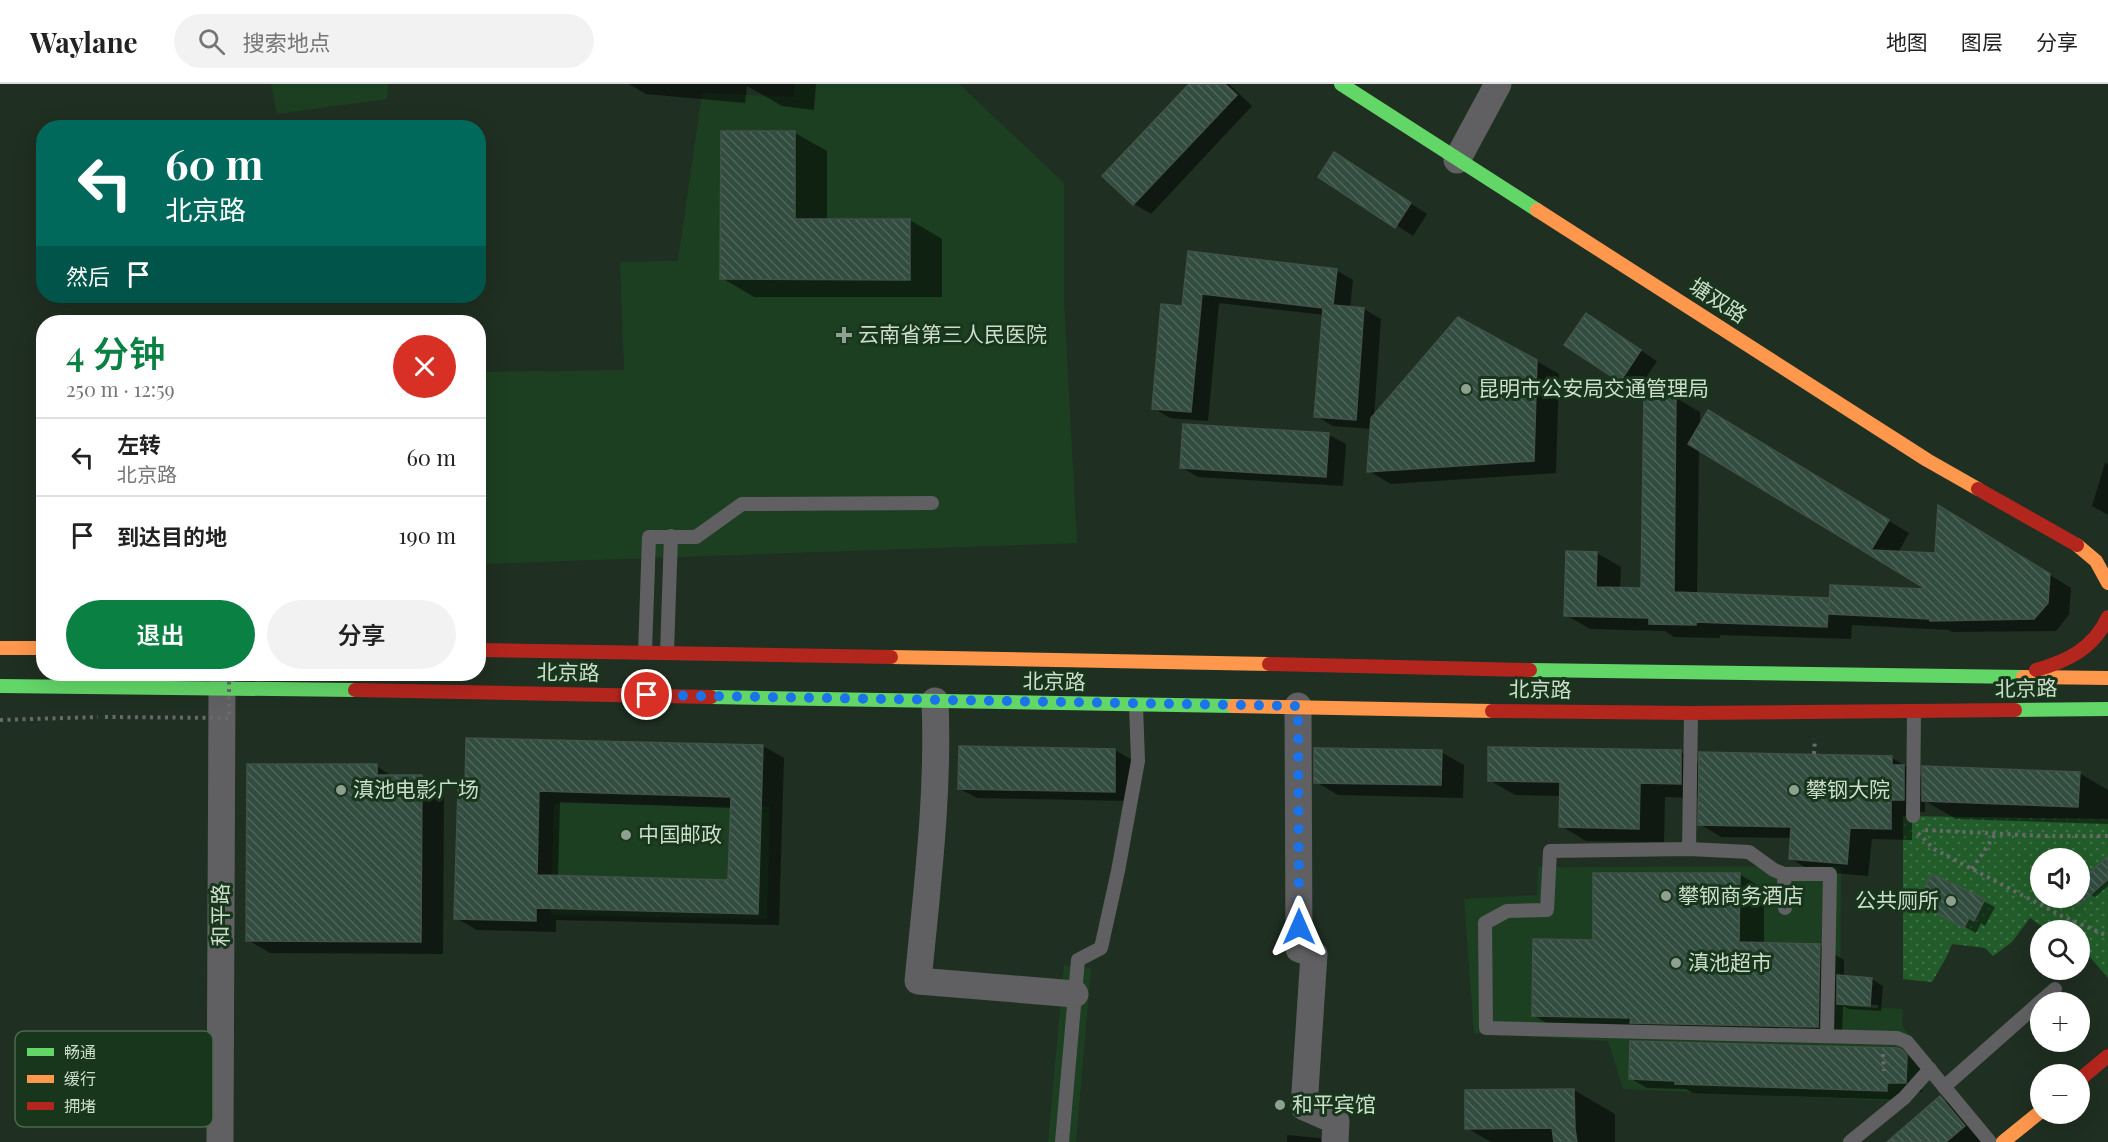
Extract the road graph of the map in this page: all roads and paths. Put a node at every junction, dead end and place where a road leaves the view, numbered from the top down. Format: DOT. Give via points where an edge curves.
graph roads {
  1 [pos="1341,84"];
  2 [pos="1498,84"];
  3 [pos="1458,160"];
  4 [pos="932,503"];
  5 [pos="672,536"];
  6 [pos="2077,544"];
  7 [pos="2108,562"];
  8 [pos="2108,583"];
  9 [pos="2108,617"];
  10 [pos="0,648"];
  11 [pos="36,648"];
  12 [pos="486,650"];
  13 [pos="645,652"];
  14 [pos="667,652"];
  15 [pos="2009,676"];
  16 [pos="2108,678"];
  17 [pos="225,681"];
  18 [pos="0,686"];
  19 [pos="935,701"];
  20 [pos="1136,705"];
  21 [pos="1298,706"];
  22 [pos="2108,709"];
  23 [pos="1914,711"];
  24 [pos="1691,713"];
  25 [pos="0,720"];
  26 [pos="1913,816"];
  27 [pos="1996,833"];
  28 [pos="2108,836"];
  29 [pos="1689,849"];
  30 [pos="1972,869"];
  31 [pos="1784,874"];
  32 [pos="1785,908"];
  33 [pos="2108,936"];
  34 [pos="2055,989"];
  35 [pos="2052,992"];
  36 [pos="1075,994"];
  37 [pos="2030,1011"];
  38 [pos="1827,1036"];
  39 [pos="1883,1047"];
  40 [pos="2108,1056"];
  41 [pos="1930,1070"];
  42 [pos="1884,1071"];
  43 [pos="2090,1071"];
  44 [pos="1944,1087"];
  45 [pos="2030,1120"];
  46 [pos="220,1142"];
  47 [pos="1062,1142"];
  48 [pos="1335,1142"];
  49 [pos="1850,1142"];
  50 [pos="1990,1142"];
  51 [pos="2003,1142"];
  1 -- 3 [label="main road, 塘双路"];
  2 -- 3 [label="street"];
  3 -- 6 [label="main road, 塘双路" via="1928,460"];
  4 -- 5 [label="lane" via="742,504 696,537"];
  5 -- 13 [label="lane" via="649,537"];
  5 -- 14 [label="lane"];
  6 -- 7 [label="main road"];
  6 -- 8 [label="main road" via="2099,563"];
  9 -- 15 [label="main road" via="2102,631 2084,651 2045,668"];
  10 -- 11 [label="main road"];
  12 -- 13 [label="main road, 北京路"];
  13 -- 14 [label="main road, 北京路"];
  14 -- 15 [label="main road, 北京路"];
  15 -- 16 [label="main road, 北京路"];
  17 -- 18 [label="main road, 北京路"];
  17 -- 19 [label="main road, 北京路"];
  17 -- 25 [label="path, bridge" via="229,718"];
  17 -- 46 [label="street, 和平路"];
  19 -- 20 [label="main road, 北京路"];
  19 -- 36 [label="street" via="933,814 918,981"];
  20 -- 21 [label="main road, 北京路"];
  20 -- 36 [label="lane" via="1138,761 1118,871 1101,948 1078,960"];
  21 -- 24 [label="main road, 北京路"];
  21 -- 48 [label="street" via="1299,949 1314,954 1304,1107 1336,1121"];
  22 -- 23 [label="main road, 北京路"];
  23 -- 24 [label="main road, 北京路"];
  23 -- 26 [label="lane"];
  24 -- 29 [label="lane"];
  27 -- 28 [label="path"];
  27 -- 30 [label="path"];
  27 -- 30 [label="path" via="1915,829 1934,849"];
  29 -- 31 [label="lane" via="1749,852"];
  29 -- 38 [label="lane" via="1550,851 1547,910 1507,911 1485,923 1486,1028"];
  30 -- 33 [label="path"];
  31 -- 32 [label="lane"];
  31 -- 38 [label="lane" via="1830,874 1824,983"];
  34 -- 35 [label="lane"];
  36 -- 47 [label="lane"];
  37 -- 44 [label="lane"];
  38 -- 41 [label="lane" via="1897,1038 1907,1042"];
  39 -- 42 [label="path"];
  40 -- 43 [label="main road"];
  41 -- 44 [label="lane"];
  41 -- 49 [label="lane" via="1904,1098"];
  44 -- 50 [label="lane"];
  45 -- 51 [label="main road"];
}
